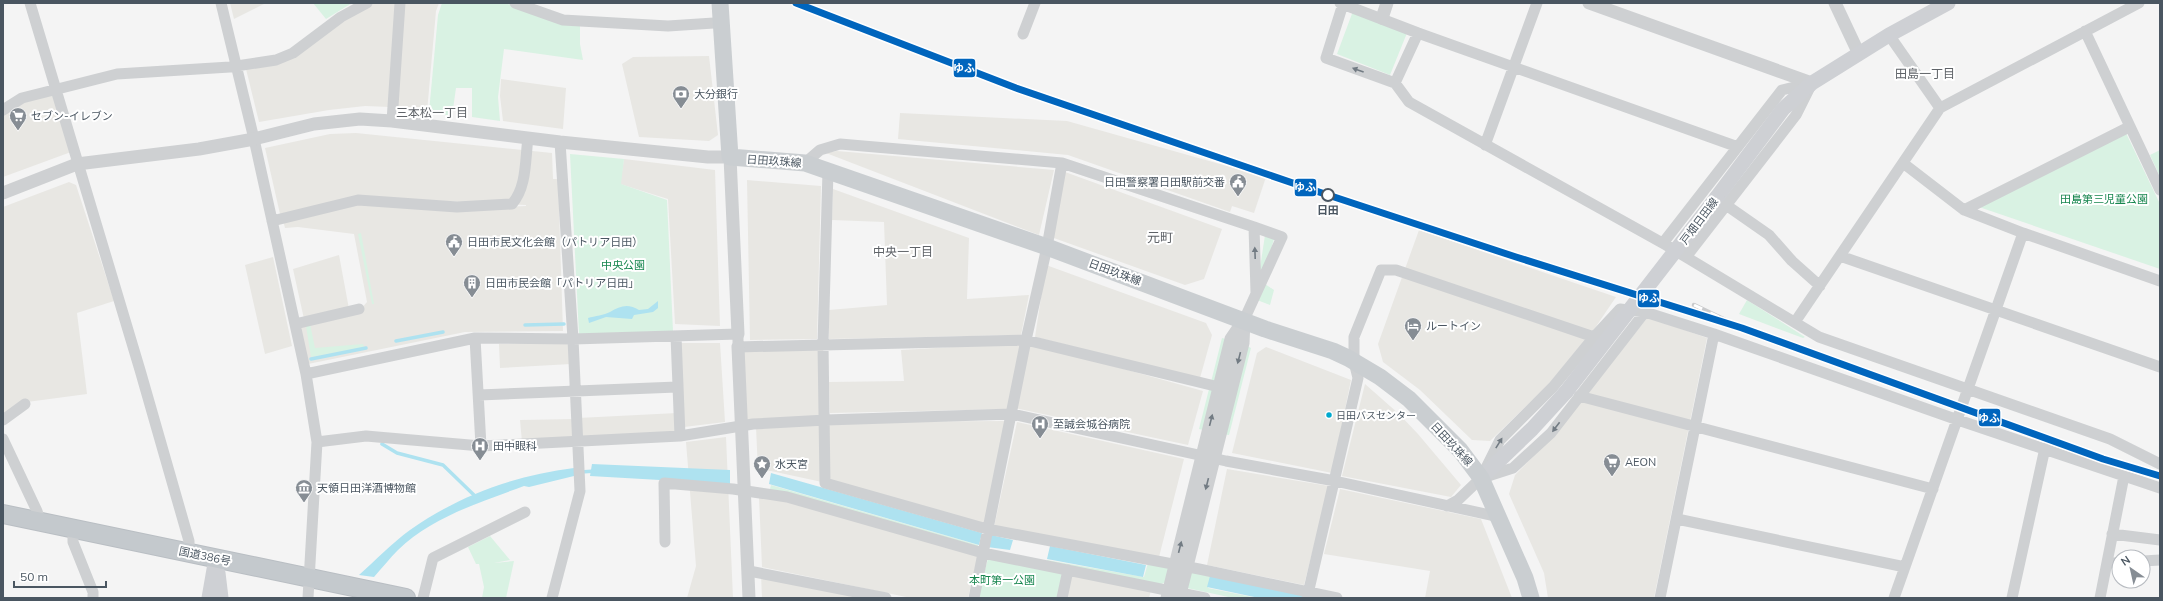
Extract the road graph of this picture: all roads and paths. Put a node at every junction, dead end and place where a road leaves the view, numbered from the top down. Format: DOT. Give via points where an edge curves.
graph roads {
  1 [pos="30,3"];
  2 [pos="221,3"];
  3 [pos="367,3"];
  4 [pos="400,3"];
  5 [pos="515,3"];
  6 [pos="713,3"];
  7 [pos="720,3"];
  8 [pos="1035,3"];
  9 [pos="1387,3"];
  10 [pos="1537,3"];
  11 [pos="1589,3"];
  12 [pos="1834,3"];
  13 [pos="2139,3"];
  14 [pos="1341,4"];
  15 [pos="1940,5"];
  16 [pos="1382,18"];
  17 [pos="714,23"];
  18 [pos="2086,31"];
  19 [pos="1418,33"];
  20 [pos="1023,34"];
  21 [pos="1888,35"];
  22 [pos="1859,54"];
  23 [pos="236,66"];
  24 [pos="1514,67"];
  25 [pos="1395,83"];
  26 [pos="1812,83"];
  27 [pos="55,91"];
  28 [pos="727,108"];
  29 [pos="1940,108"];
  30 [pos="3,110"];
  31 [pos="392,121"];
  32 [pos="2129,127"];
  33 [pos="528,138"];
  34 [pos="254,139"];
  35 [pos="560,142"];
  36 [pos="1485,145"];
  37 [pos="1738,147"];
  38 [pos="730,158"];
  39 [pos="805,163"];
  40 [pos="1062,163"];
  41 [pos="1903,163"];
  42 [pos="77,164"];
  43 [pos="828,171"];
  44 [pos="2160,190"];
  45 [pos="3,192"];
  46 [pos="1722,201"];
  47 [pos="1964,210"];
  48 [pos="272,221"];
  49 [pos="1254,227"];
  50 [pos="2023,233"];
  51 [pos="1663,243"];
  52 [pos="1047,247"];
  53 [pos="1840,256"];
  54 [pos="1686,257"];
  55 [pos="2160,281"];
  56 [pos="1820,286"];
  57 [pos="1256,292"];
  58 [pos="359,310"];
  59 [pos="1997,310"];
  60 [pos="1645,312"];
  61 [pos="1244,320"];
  62 [pos="1795,322"];
  63 [pos="295,324"];
  64 [pos="1714,334"];
  65 [pos="676,336"];
  66 [pos="1594,337"];
  67 [pos="475,338"];
  68 [pos="574,339"];
  69 [pos="738,340"];
  70 [pos="1026,340"];
  71 [pos="823,344"];
  72 [pos="1354,362"];
  73 [pos="2160,367"];
  74 [pos="306,374"];
  75 [pos="678,387"];
  76 [pos="1219,387"];
  77 [pos="575,390"];
  78 [pos="1968,390"];
  79 [pos="1573,394"];
  80 [pos="478,396"];
  81 [pos="25,404"];
  82 [pos="1012,414"];
  83 [pos="3,420"];
  84 [pos="826,420"];
  85 [pos="1958,420"];
  86 [pos="742,426"];
  87 [pos="1696,426"];
  88 [pos="680,436"];
  89 [pos="3,439"];
  90 [pos="578,441"];
  91 [pos="317,442"];
  92 [pos="481,446"];
  93 [pos="2045,448"];
  94 [pos="1208,457"];
  95 [pos="2160,464"];
  96 [pos="2124,476"];
  97 [pos="1482,478"];
  98 [pos="1335,481"];
  99 [pos="2160,488"];
  100 [pos="1933,489"];
  101 [pos="745,491"];
  102 [pos="1448,506"];
  103 [pos="525,512"];
  104 [pos="3,514"];
  105 [pos="1499,517"];
  106 [pos="1677,519"];
  107 [pos="40,521"];
  108 [pos="73,528"];
  109 [pos="989,530"];
  110 [pos="2112,534"];
  111 [pos="2160,540"];
  112 [pos="666,542"];
  113 [pos="189,552"];
  114 [pos="983,553"];
  115 [pos="216,558"];
  116 [pos="2107,563"];
  117 [pos="2111,563"];
  118 [pos="1181,566"];
  119 [pos="1905,567"];
  120 [pos="1068,570"];
  121 [pos="749,571"];
  122 [pos="310,577"];
  123 [pos="1174,595"];
  124 [pos="1307,596"];
  125 [pos="211,597"];
  126 [pos="93,598"];
  127 [pos="308,598"];
  128 [pos="406,598"];
  129 [pos="423,598"];
  130 [pos="552,598"];
  131 [pos="749,598"];
  132 [pos="886,598"];
  133 [pos="974,598"];
  134 [pos="1062,598"];
  135 [pos="1205,598"];
  136 [pos="1336,598"];
  137 [pos="1531,598"];
  138 [pos="1660,598"];
  139 [pos="1894,598"];
  140 [pos="2012,598"];
  141 [pos="2100,598"];
  1 -- 27 [label="street"];
  2 -- 23 [label="street"];
  3 -- 23 [label="street" via="341,17 293,53 276,60"];
  4 -- 31 [label="street"];
  5 -- 17 [label="street" via="563,20 668,26"];
  6 -- 17 [label="street"];
  7 -- 28 [label="main road"];
  8 -- 20 [label="street"];
  9 -- 16 [label="street"];
  10 -- 24 [label="street"];
  11 -- 26 [label="street"];
  12 -- 22 [label="street"];
  13 -- 18 [label="street"];
  14 -- 16 [label="street"];
  25 -- 14 [label="street, one-way" via="1326,58"];
  15 -- 21 [label="main road, 戸畑日田線"];
  16 -- 19 [label="street"];
  17 -- 28 [label="street" via="719,97"];
  18 -- 29 [label="street"];
  18 -- 32 [label="street"];
  19 -- 24 [label="street"];
  19 -- 25 [label="street"];
  21 -- 22 [label="main road, 戸畑日田線"];
  21 -- 29 [label="street"];
  22 -- 26 [label="main road, 戸畑日田線"];
  23 -- 27 [label="street" via="117,74"];
  23 -- 34 [label="street"];
  24 -- 36 [label="street"];
  24 -- 37 [label="street"];
  25 -- 36 [label="street" via="1409,102"];
  26 -- 37 [label="street" via="1782,90"];
  26 -- 46 [label="main road, 戸畑日田線" via="1783,109"];
  27 -- 30 [label="street" via="22,98"];
  27 -- 42 [label="street"];
  28 -- 38 [label="main road"];
  29 -- 41 [label="street"];
  31 -- 33 [label="street"];
  31 -- 34 [label="street" via="360,119 314,124"];
  32 -- 44 [label="street"];
  32 -- 47 [label="street"];
  33 -- 35 [label="street"];
  33 -- 48 [label="street" via="523,184 512,204 457,207 358,200"];
  34 -- 42 [label="street" via="199,149"];
  34 -- 48 [label="street"];
  35 -- 38 [label="street"];
  35 -- 68 [label="street"];
  36 -- 51 [label="street"];
  37 -- 51 [label="street"];
  38 -- 39 [label="main road, 日田玖珠線"];
  38 -- 69 [label="street"];
  39 -- 40 [label="street" via="820,150 840,144"];
  39 -- 43 [label="main road, 日田玖珠線"];
  40 -- 49 [label="street"];
  40 -- 52 [label="street"];
  41 -- 47 [label="street"];
  41 -- 53 [label="street"];
  42 -- 45 [label="street"];
  42 -- 113 [label="street" via="167,461 189,541"];
  43 -- 52 [label="main road, 日田玖珠線"];
  43 -- 71 [label="street"];
  46 -- 54 [label="street"];
  46 -- 56 [label="street" via="1769,235 1792,261"];
  46 -- 79 [label="main road, 戸畑日田線, bridge"];
  47 -- 50 [label="street"];
  48 -- 63 [label="street"];
  57 -- 49 [label="street, one-way"];
  49 -- 57 [label="street" via="1282,237 1267,274"];
  50 -- 55 [label="street"];
  50 -- 59 [label="street"];
  51 -- 54 [label="street"];
  52 -- 61 [label="main road, 日田玖珠線"];
  52 -- 70 [label="street"];
  53 -- 56 [label="street"];
  53 -- 59 [label="street"];
  54 -- 62 [label="street"];
  56 -- 62 [label="street"];
  57 -- 61 [label="street"];
  58 -- 63 [label="street"];
  59 -- 73 [label="street"];
  59 -- 78 [label="street"];
  60 -- 64 [label="street"];
  60 -- 66 [label="street" via="1620,309"];
  60 -- 79 [label="street"];
  61 -- 72 [label="main road, 日田玖珠線" via="1333,350"];
  61 -- 76 [label="street" via="1231,339"];
  61 -- 94 [label="street, one-way" via="1243,343"];
  62 -- 78 [label="street" via="1819,337"];
  63 -- 74 [label="street"];
  64 -- 85 [label="street"];
  64 -- 87 [label="street"];
  65 -- 68 [label="street"];
  65 -- 69 [label="street"];
  65 -- 75 [label="street"];
  66 -- 72 [label="street" via="1396,270 1381,270 1354,336"];
  97 -- 66 [label="street, one-way" via="1500,440 1552,387"];
  67 -- 68 [label="street"];
  67 -- 74 [label="street"];
  67 -- 80 [label="street"];
  68 -- 77 [label="street"];
  69 -- 71 [label="street"];
  69 -- 86 [label="street"];
  70 -- 71 [label="street"];
  70 -- 76 [label="street"];
  70 -- 82 [label="street"];
  71 -- 84 [label="street"];
  72 -- 97 [label="main road, 日田玖珠線" via="1380,377 1409,399 1460,450"];
  72 -- 98 [label="street" via="1358,378"];
  74 -- 91 [label="street"];
  75 -- 77 [label="street"];
  75 -- 88 [label="street"];
  94 -- 76 [label="street, one-way"];
  77 -- 80 [label="street"];
  77 -- 90 [label="street"];
  78 -- 85 [label="street"];
  78 -- 95 [label="street" via="2110,439"];
  79 -- 87 [label="street"];
  79 -- 97 [label="main road, 戸畑日田線" via="1532,429"];
  80 -- 92 [label="street"];
  81 -- 83 [label="street"];
  82 -- 84 [label="street"];
  82 -- 94 [label="street"];
  82 -- 109 [label="street"];
  84 -- 86 [label="street"];
  84 -- 109 [label="street" via="825,483"];
  85 -- 93 [label="street"];
  85 -- 100 [label="street"];
  86 -- 88 [label="street"];
  86 -- 101 [label="street"];
  87 -- 100 [label="street"];
  87 -- 106 [label="street"];
  88 -- 90 [label="street"];
  89 -- 107 [label="street"];
  90 -- 92 [label="street"];
  90 -- 130 [label="street" via="580,490"];
  91 -- 92 [label="street" via="366,436"];
  91 -- 122 [label="street"];
  93 -- 96 [label="street"];
  93 -- 140 [label="street"];
  94 -- 98 [label="street"];
  94 -- 118 [label="street"];
  96 -- 99 [label="street"];
  96 -- 110 [label="street"];
  97 -- 102 [label="street"];
  97 -- 105 [label="main road, 日田玖珠線"];
  98 -- 102 [label="street"];
  98 -- 124 [label="street"];
  100 -- 119 [label="street"];
  101 -- 112 [label="street" via="664,484"];
  101 -- 114 [label="street" via="787,497"];
  101 -- 121 [label="street"];
  102 -- 105 [label="street"];
  103 -- 129 [label="street" via="433,558"];
  104 -- 107 [label="highway, 国道386号"];
  105 -- 137 [label="main road, 日田玖珠線"];
  106 -- 119 [label="street"];
  106 -- 138 [label="street"];
  107 -- 108 [label="highway, 国道386号"];
  108 -- 113 [label="highway, 国道386号"];
  108 -- 126 [label="street" via="73,542 93,592"];
  109 -- 114 [label="street"];
  109 -- 118 [label="street"];
  110 -- 111 [label="street"];
  110 -- 116 [label="street"];
  113 -- 115 [label="highway, 国道386号"];
  114 -- 120 [label="street"];
  114 -- 133 [label="street"];
  115 -- 122 [label="highway, 国道386号"];
  115 -- 125 [label="main road"];
  116 -- 117 [label="street"];
  116 -- 141 [label="street"];
  118 -- 123 [label="street"];
  118 -- 124 [label="street"];
  119 -- 139 [label="street"];
  120 -- 123 [label="street"];
  120 -- 134 [label="street"];
  121 -- 131 [label="street"];
  121 -- 132 [label="street"];
  122 -- 127 [label="street"];
  122 -- 128 [label="highway, 国道386号"];
  123 -- 135 [label="street"];
  124 -- 136 [label="street"];
}
